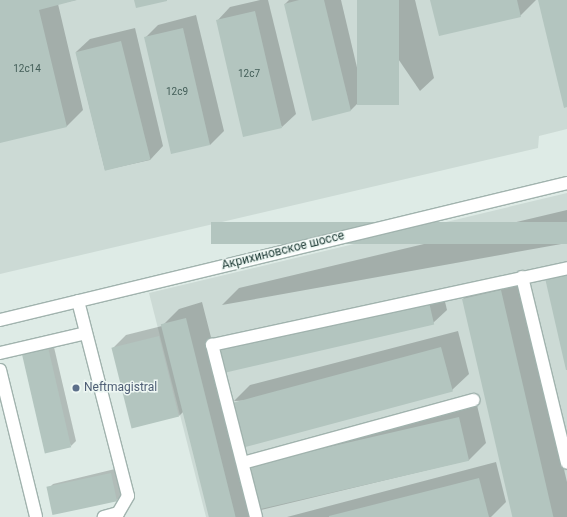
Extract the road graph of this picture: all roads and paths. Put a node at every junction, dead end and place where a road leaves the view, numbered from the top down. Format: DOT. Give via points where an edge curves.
graph roads {
  1 [pos="567,183"];
  2 [pos="567,268"];
  3 [pos="522,278"];
  4 [pos="78,301"];
  5 [pos="0,320"];
  6 [pos="86,333"];
  7 [pos="0,353"];
  8 [pos="0,370"];
  9 [pos="474,400"];
  10 [pos="243,463"];
  11 [pos="567,463"];
  12 [pos="36,517"];
  13 [pos="104,517"];
  14 [pos="256,517"];
  1 -- 4 [label="main road, Акрихиновское шоссе" via="196,277"];
  2 -- 3 [label="main road"];
  3 -- 10 [label="main road" via="212,345"];
  3 -- 11 [label="main road"];
  4 -- 5 [label="main road, Акрихиновское шоссе"];
  4 -- 6 [label="main road"];
  6 -- 7 [label="main road"];
  6 -- 13 [label="main road" via="128,496 118,514"];
  8 -- 12 [label="main road"];
  9 -- 10 [label="main road"];
  10 -- 14 [label="main road"];
}
